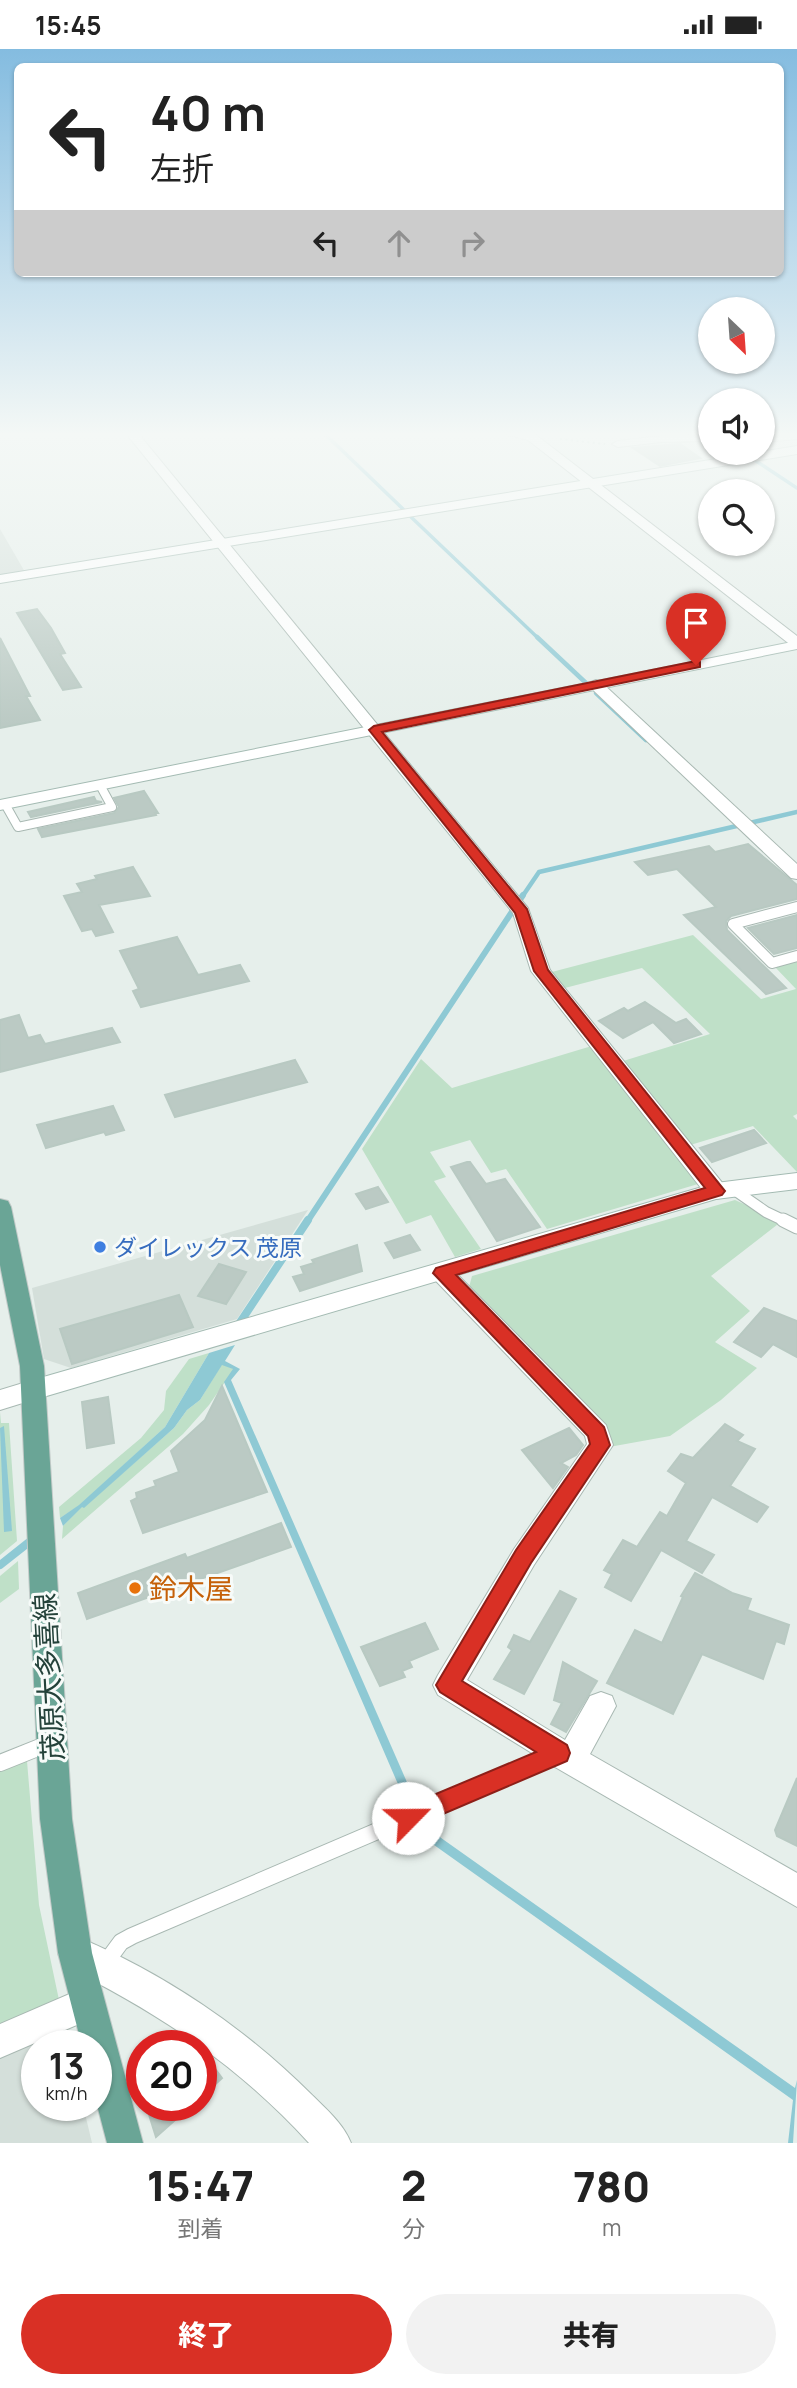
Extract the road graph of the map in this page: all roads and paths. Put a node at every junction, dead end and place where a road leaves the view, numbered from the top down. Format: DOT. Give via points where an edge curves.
graph roads {
  1 [pos="212,530"];
  2 [pos="305,530"];
  3 [pos="648,530"];
  4 [pos="223,543"];
  5 [pos="0,579"];
  6 [pos="797,644"];
  7 [pos="596,685"];
  8 [pos="374,730"];
  9 [pos="100,785"];
  10 [pos="3,805"];
  11 [pos="797,874"];
  12 [pos="797,907"];
  13 [pos="797,956"];
  14 [pos="797,1181"];
  15 [pos="725,1190"];
  16 [pos="0,1206"];
  17 [pos="797,1227"];
  18 [pos="442,1273"];
  19 [pos="33,1390"];
  20 [pos="0,1400"];
  21 [pos="601,1706"];
  22 [pos="51,1743"];
  23 [pos="564,1756"];
  24 [pos="0,1763"];
  25 [pos="797,1891"];
  26 [pos="89,1960"];
  27 [pos="88,2003"];
  28 [pos="0,2041"];
  29 [pos="125,2143"];
  30 [pos="333,2143"];
  1 -- 4 [label="street"];
  2 -- 4 [label="street"];
  3 -- 6 [label="street"];
  4 -- 5 [label="street"];
  4 -- 8 [label="street"];
  6 -- 7 [label="street"];
  7 -- 8 [label="street"];
  7 -- 11 [label="street"];
  8 -- 9 [label="street"];
  8 -- 15 [label="street" via="517,906 541,971"];
  9 -- 10 [label="street"];
  9 -- 10 [label="lane" via="113,807 18,827"];
  12 -- 13 [label="lane" via="733,924 772,963"];
  14 -- 15 [label="street"];
  15 -- 17 [label="lane"];
  15 -- 18 [label="street"];
  16 -- 19 [label="main road, 茂原大多喜線"];
  18 -- 19 [label="street"];
  18 -- 23 [label="street" via="597,1432 600,1445 524,1557 448,1685"];
  19 -- 20 [label="street"];
  19 -- 22 [label="main road, 茂原大多喜線"];
  21 -- 23 [label="street"];
  22 -- 24 [label="lane"];
  22 -- 26 [label="main road, 茂原大多喜線" via="55,1819"];
  23 -- 25 [label="street"];
  23 -- 26 [label="lane" via="132,1935"];
  26 -- 27 [label="main road, 茂原大多喜線"];
  26 -- 30 [label="street" via="155,1994 218,2037 264,2073"];
  27 -- 28 [label="street"];
  27 -- 29 [label="main road, 茂原大多喜線"];
}
